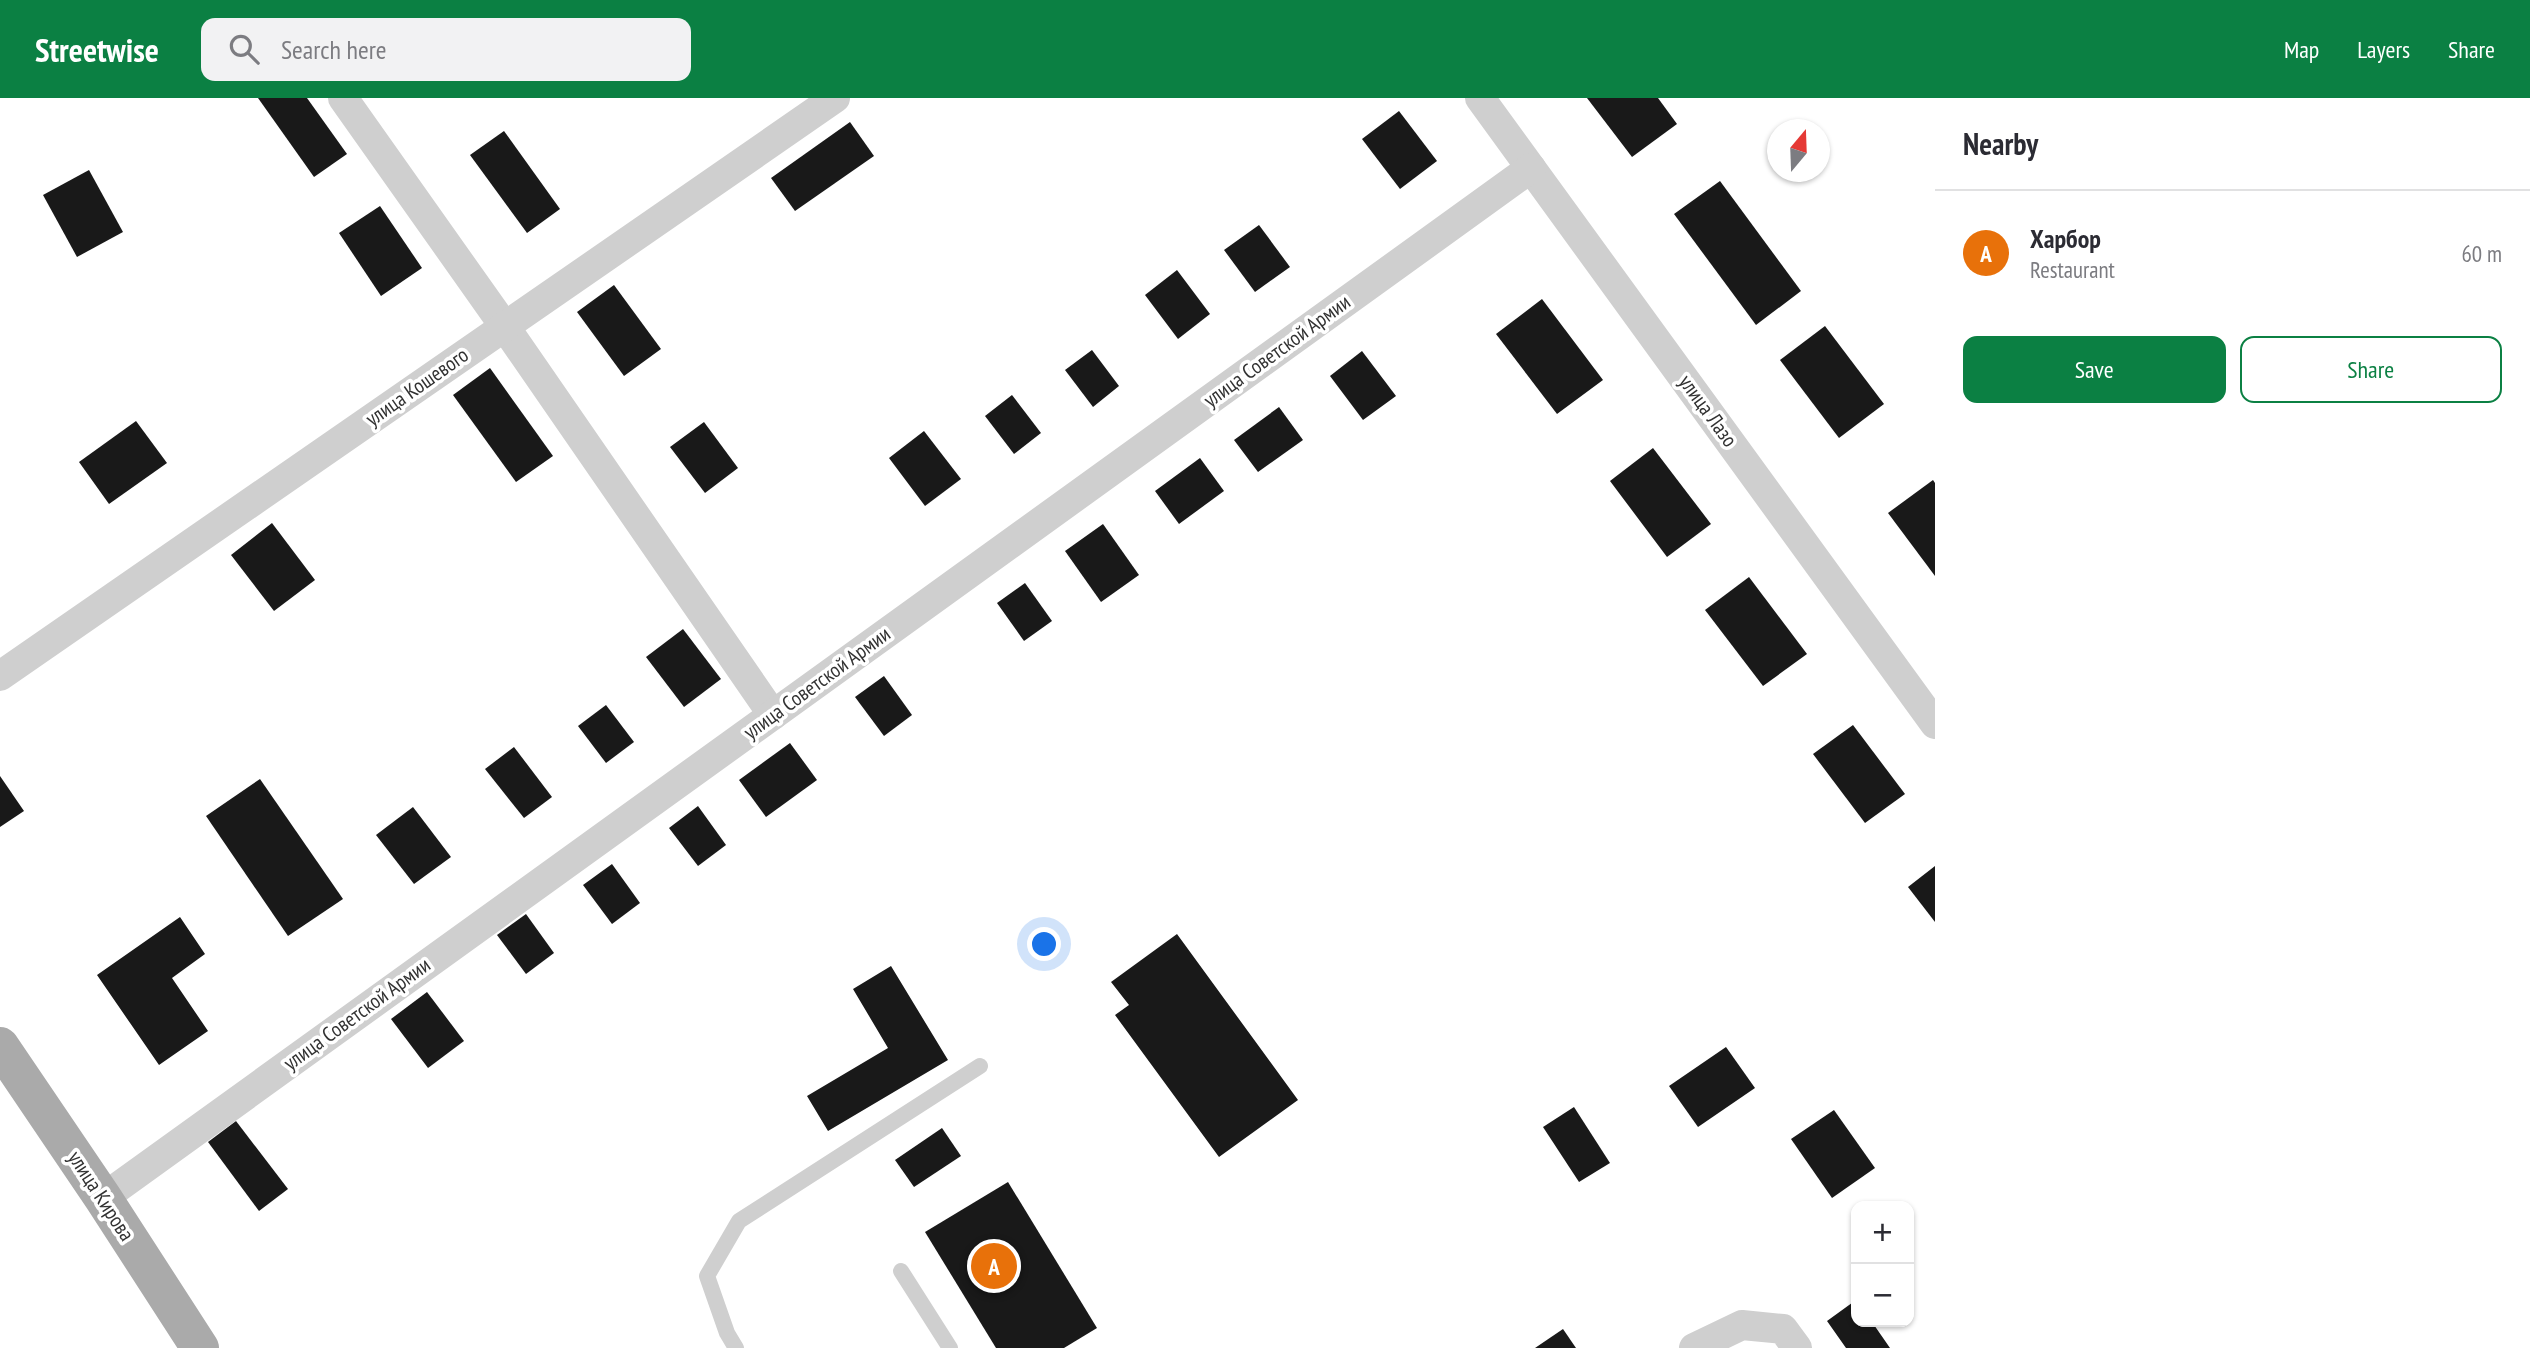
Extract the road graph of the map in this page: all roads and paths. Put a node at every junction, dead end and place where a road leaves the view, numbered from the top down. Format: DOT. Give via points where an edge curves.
graph roads {
  1 [pos="344,98"];
  2 [pos="835,98"];
  3 [pos="1480,98"];
  4 [pos="1531,168"];
  5 [pos="505,327"];
  6 [pos="0,676"];
  7 [pos="773,715"];
  8 [pos="1935,724"];
  9 [pos="0,1046"];
  10 [pos="980,1066"];
  11 [pos="103,1198"];
  12 [pos="901,1271"];
  13 [pos="200,1348"];
  14 [pos="736,1348"];
  15 [pos="950,1348"];
  16 [pos="1695,1348"];
  17 [pos="1797,1348"];
  1 -- 5 [label="street"];
  2 -- 5 [label="street, улица Кошевого"];
  3 -- 4 [label="street, улица Лазо"];
  4 -- 7 [label="street, улица Советской Армии"];
  4 -- 8 [label="street, улица Лазо"];
  5 -- 6 [label="street, улица Кошевого"];
  5 -- 7 [label="street"];
  7 -- 11 [label="street, улица Советской Армии"];
  9 -- 11 [label="main road, улица Кирова"];
  10 -- 14 [label="lane" via="739,1221 707,1276"];
  11 -- 13 [label="main road, улица Кирова"];
  12 -- 15 [label="lane"];
  16 -- 17 [label="street" via="1742,1325 1783,1329"];
}
